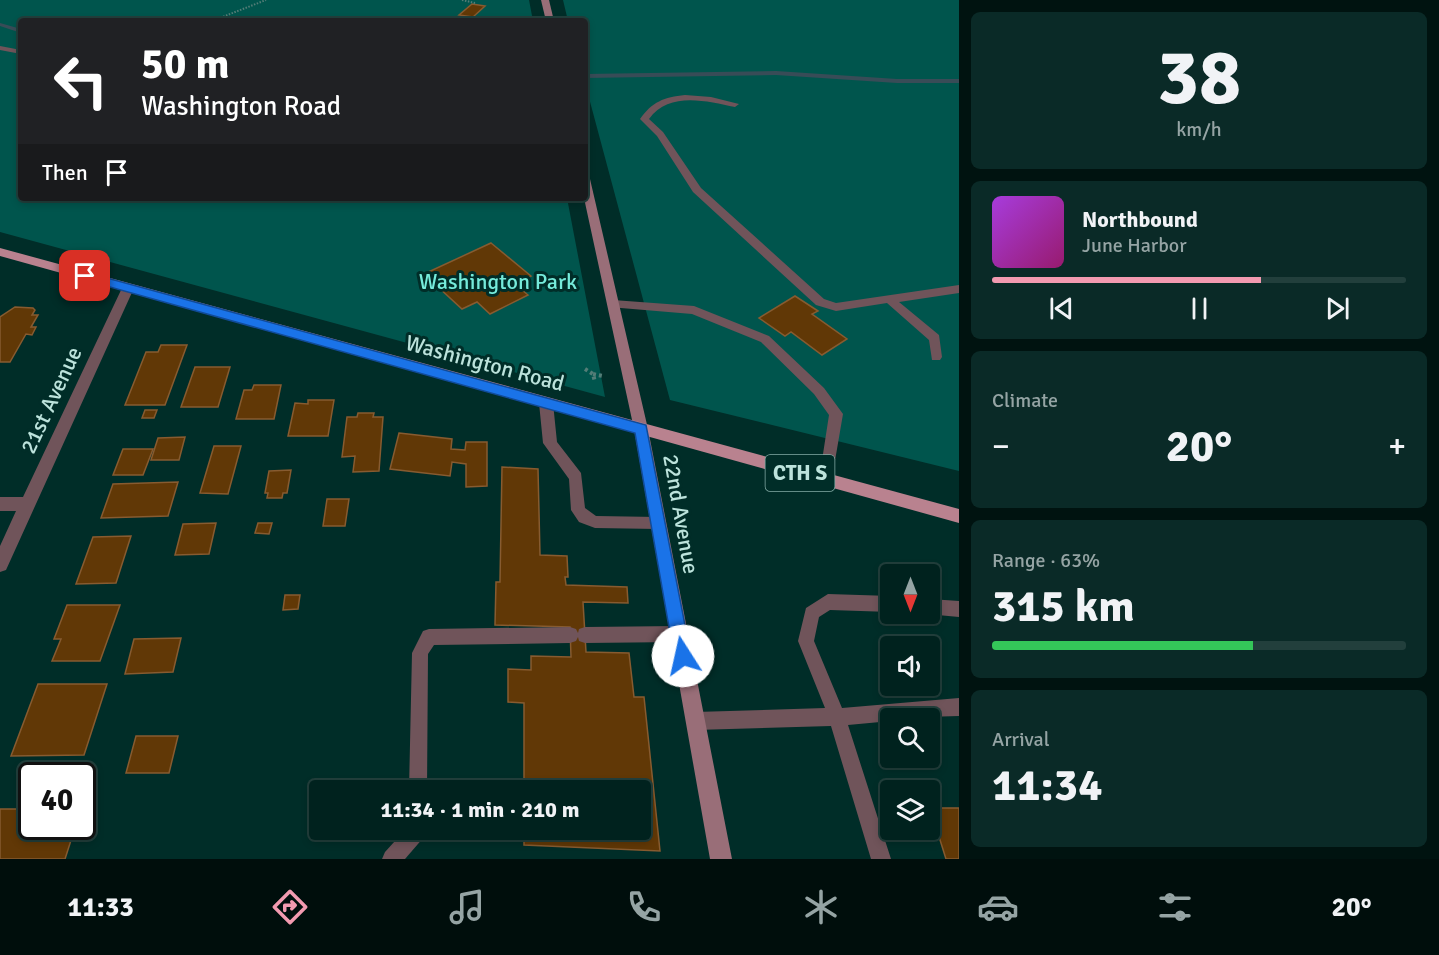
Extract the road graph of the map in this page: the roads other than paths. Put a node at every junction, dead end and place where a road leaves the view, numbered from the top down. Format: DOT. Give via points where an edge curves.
graph roads {
  1 [pos="545,0"];
  2 [pos="549,18"];
  3 [pos="0,48"];
  4 [pos="18,51"];
  5 [pos="735,104"];
  6 [pos="588,192"];
  7 [pos="0,252"];
  8 [pos="128,288"];
  9 [pos="959,289"];
  10 [pos="889,299"];
  11 [pos="613,304"];
  12 [pos="936,357"];
  13 [pos="546,403"];
  14 [pos="641,429"];
  15 [pos="826,480"];
  16 [pos="0,504"];
  17 [pos="28,504"];
  18 [pos="959,516"];
  19 [pos="658,523"];
  20 [pos="0,564"];
  21 [pos="880,604"];
  22 [pos="940,608"];
  23 [pos="959,609"];
  24 [pos="679,634"];
  25 [pos="959,707"];
  26 [pos="837,717"];
  27 [pos="695,721"];
  28 [pos="418,780"];
  29 [pos="408,840"];
  30 [pos="392,859"];
  31 [pos="721,859"];
  32 [pos="881,859"];
  1 -- 2 [label="street"];
  3 -- 4 [label="lane"];
  5 -- 10 [label="lane" via="665,100 650,109 644,119 660,134 697,190 820,302 836,307"];
  6 -- 11 [label="street, 22nd Avenue"];
  7 -- 8 [label="main road, Washington Road / CTH S"];
  8 -- 13 [label="main road, Washington Road / CTH S"];
  8 -- 17 [label="street, 21st Avenue"];
  9 -- 10 [label="lane"];
  10 -- 12 [label="lane" via="935,338"];
  11 -- 14 [label="street, 22nd Avenue"];
  11 -- 15 [label="lane" via="693,310 765,339 819,391 836,414"];
  13 -- 14 [label="main road, Washington Road / CTH S"];
  13 -- 19 [label="lane" via="550,443 576,477 578,510 584,517 595,522"];
  14 -- 15 [label="main road, Washington Road / CTH S"];
  14 -- 19 [label="street, 22nd Avenue"];
  15 -- 18 [label="main road, Washington Road / CTH S"];
  16 -- 17 [label="street"];
  17 -- 20 [label="street, 21st Avenue"];
  19 -- 24 [label="street, 22nd Avenue"];
  21 -- 26 [label="lane" via="828,602 812,613 806,640"];
  22 -- 23 [label="lane"];
  24 -- 27 [label="street, 22nd Avenue"];
  24 -- 28 [label="lane" via="429,637 420,653"];
  25 -- 26 [label="lane"];
  26 -- 27 [label="lane"];
  26 -- 32 [label="lane"];
  27 -- 31 [label="street, 22nd Avenue"];
  29 -- 30 [label="lane"];
}
